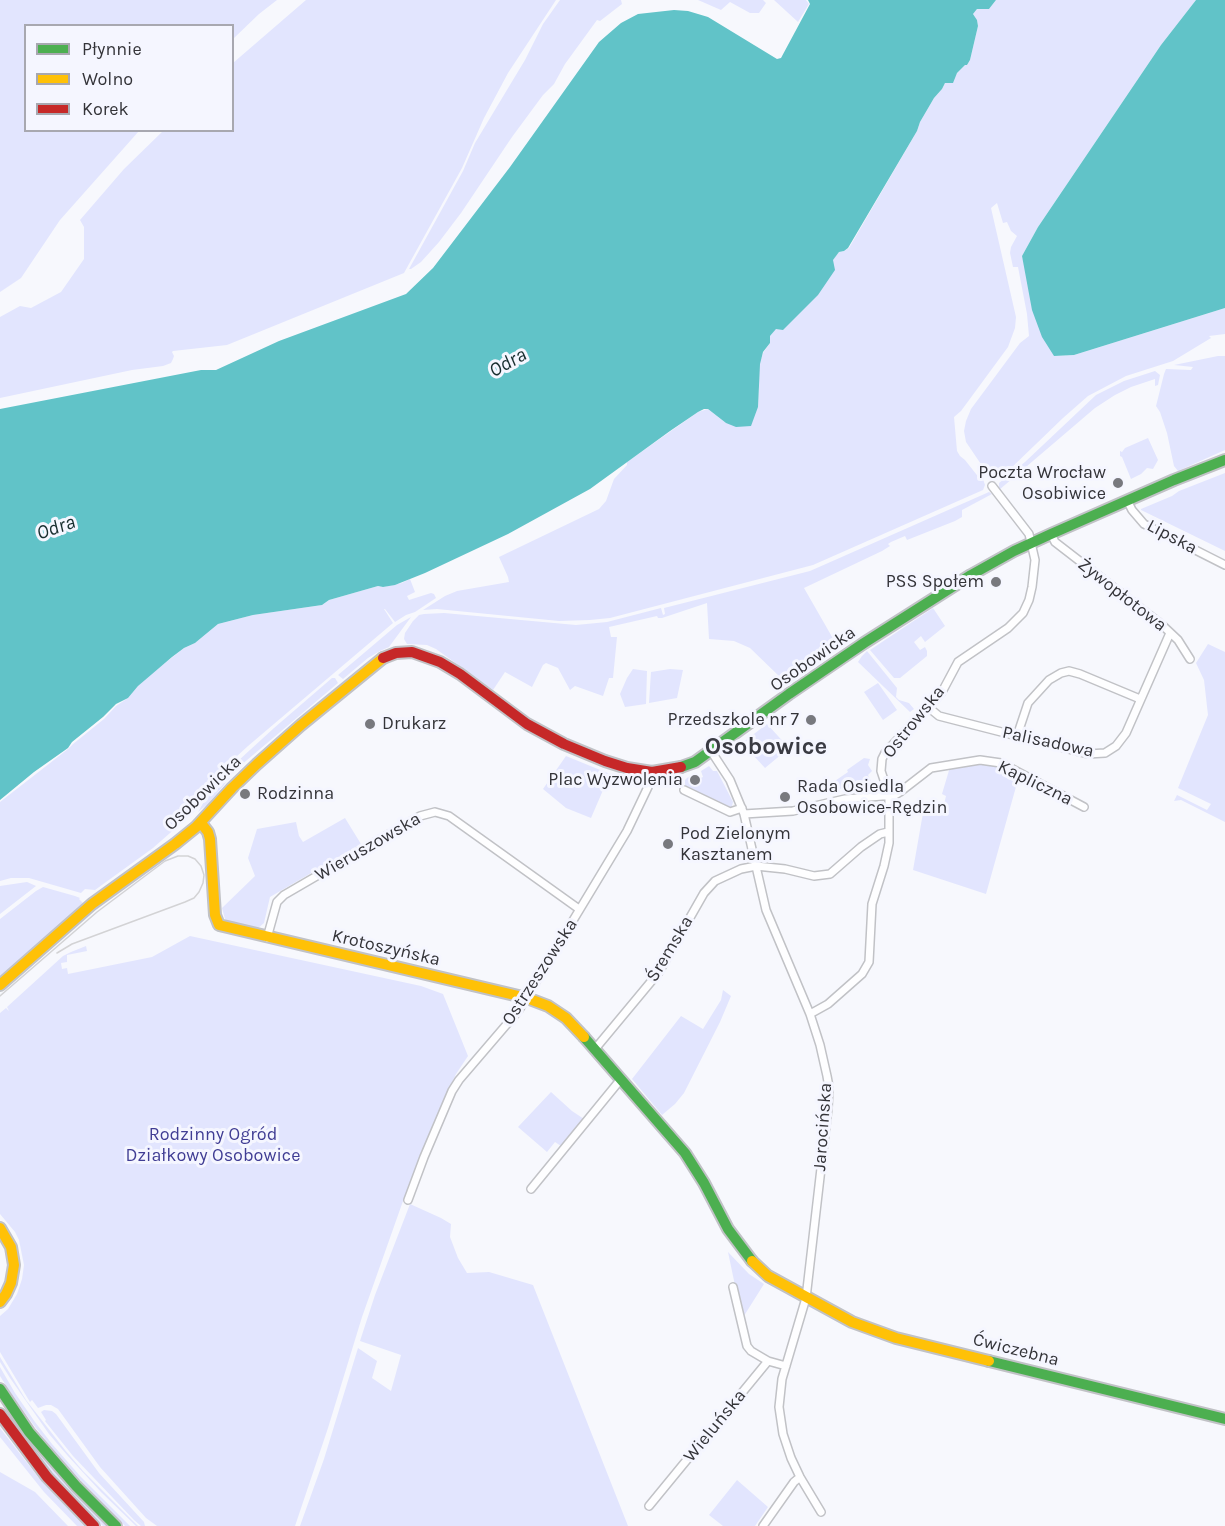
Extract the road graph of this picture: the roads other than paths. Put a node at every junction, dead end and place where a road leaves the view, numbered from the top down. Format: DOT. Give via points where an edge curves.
graph roads {
  1 [pos="1225,460"];
  2 [pos="992,486"];
  3 [pos="1128,500"];
  4 [pos="1051,534"];
  5 [pos="1032,543"];
  6 [pos="1225,565"];
  7 [pos="1170,633"];
  8 [pos="1190,659"];
  9 [pos="1140,699"];
  10 [pos="928,707"];
  11 [pos="1017,736"];
  12 [pos="711,751"];
  13 [pos="652,772"];
  14 [pos="684,790"];
  15 [pos="889,795"];
  16 [pos="1084,807"];
  17 [pos="743,811"];
  18 [pos="201,823"];
  19 [pos="888,832"];
  20 [pos="756,866"];
  21 [pos="579,909"];
  22 [pos="267,938"];
  23 [pos="0,985"];
  24 [pos="527,998"];
  25 [pos="810,1014"];
  26 [pos="595,1049"];
  27 [pos="621,1079"];
  28 [pos="531,1190"];
  29 [pos="408,1200"];
  30 [pos="0,1228"];
  31 [pos="733,1287"];
  32 [pos="806,1298"];
  33 [pos="0,1302"];
  34 [pos="768,1361"];
  35 [pos="786,1366"];
  36 [pos="0,1389"];
  37 [pos="0,1414"];
  38 [pos="1225,1419"];
  39 [pos="800,1478"];
  40 [pos="649,1506"];
  41 [pos="820,1512"];
  42 [pos="94,1526"];
  43 [pos="116,1526"];
  44 [pos="763,1526"];
  1 -- 3 [label="street, Osobowicka"];
  2 -- 5 [label="street"];
  3 -- 4 [label="street, Osobowicka"];
  3 -- 6 [label="street, Lipska" via="1144,524"];
  4 -- 5 [label="street, Osobowicka"];
  4 -- 7 [label="street, Żywopłotowa" via="1054,542"];
  5 -- 10 [label="street, Ostrowska" via="1032,587 1023,613 958,662 942,692"];
  5 -- 12 [label="street, Osobowicka" via="904,616"];
  7 -- 8 [label="street, Żywopłotowa"];
  7 -- 9 [label="street, Palisadowa"];
  9 -- 11 [label="street, Palisadowa" via="1122,740 1105,753 1088,754"];
  9 -- 11 [label="street" via="1080,674 1061,673 1028,703"];
  10 -- 11 [label="street, Palisadowa" via="939,716"];
  10 -- 15 [label="street, Ostrowska" via="885,753 881,771"];
  12 -- 13 [label="street, Osobowicka" via="683,767"];
  12 -- 17 [label="street, Jarocińska" via="730,780"];
  13 -- 18 [label="street, Osobowicka" via="620,766 558,741 512,714 450,667 412,652 383,658 325,705 257,764"];
  13 -- 21 [label="street, Ostrzeszowska" via="634,818"];
  14 -- 17 [label="street" via="730,812"];
  15 -- 16 [label="street, Kapliczna" via="900,792 931,768 980,760 1001,763"];
  15 -- 17 [label="street, Kapliczna" via="845,799 793,812"];
  15 -- 19 [label="street, Ostrowska"];
  17 -- 20 [label="street, Jarocińska"];
  18 -- 22 [label="street, Krotoszyńska" via="210,839 219,925"];
  18 -- 23 [label="street, Osobowicka" via="92,904"];
  19 -- 20 [label="street" via="826,875"];
  19 -- 25 [label="street, Ostrowska" via="887,854 872,904 867,966 828,1004"];
  20 -- 25 [label="street, Jarocińska" via="769,921"];
  20 -- 26 [label="street, Śremska" via="741,869 708,887 659,972"];
  21 -- 22 [label="street, Wieruszowska" via="449,816 435,812 420,816 284,895 277,902"];
  21 -- 24 [label="street, Ostrzeszowska"];
  22 -- 24 [label="street, Krotoszyńska"];
  24 -- 26 [label="street, Krotoszyńska" via="566,1018"];
  24 -- 29 [label="street, Ostrzeszowska" via="452,1091"];
  25 -- 32 [label="street, Jarocińska" via="824,1058 829,1098"];
  26 -- 27 [label="street, Krotoszyńska"];
  27 -- 28 [label="street"];
  27 -- 32 [label="street, Krotoszyńska" via="685,1153 704,1183 724,1231 762,1271"];
  30 -- 33 [label="street" via="11,1247 14,1265 11,1283"];
  31 -- 34 [label="street" via="747,1346"];
  32 -- 35 [label="street, Jarocińska"];
  32 -- 38 [label="street, Ćwiczebna" via="852,1322 896,1338"];
  34 -- 35 [label="street"];
  34 -- 40 [label="street, Wieluńska"];
  35 -- 39 [label="street, Jarocińska" via="780,1422"];
  36 -- 43 [label="street" via="29,1432"];
  37 -- 42 [label="street" via="46,1478"];
  39 -- 41 [label="street, Jarocińska"];
  39 -- 44 [label="street"];
}
